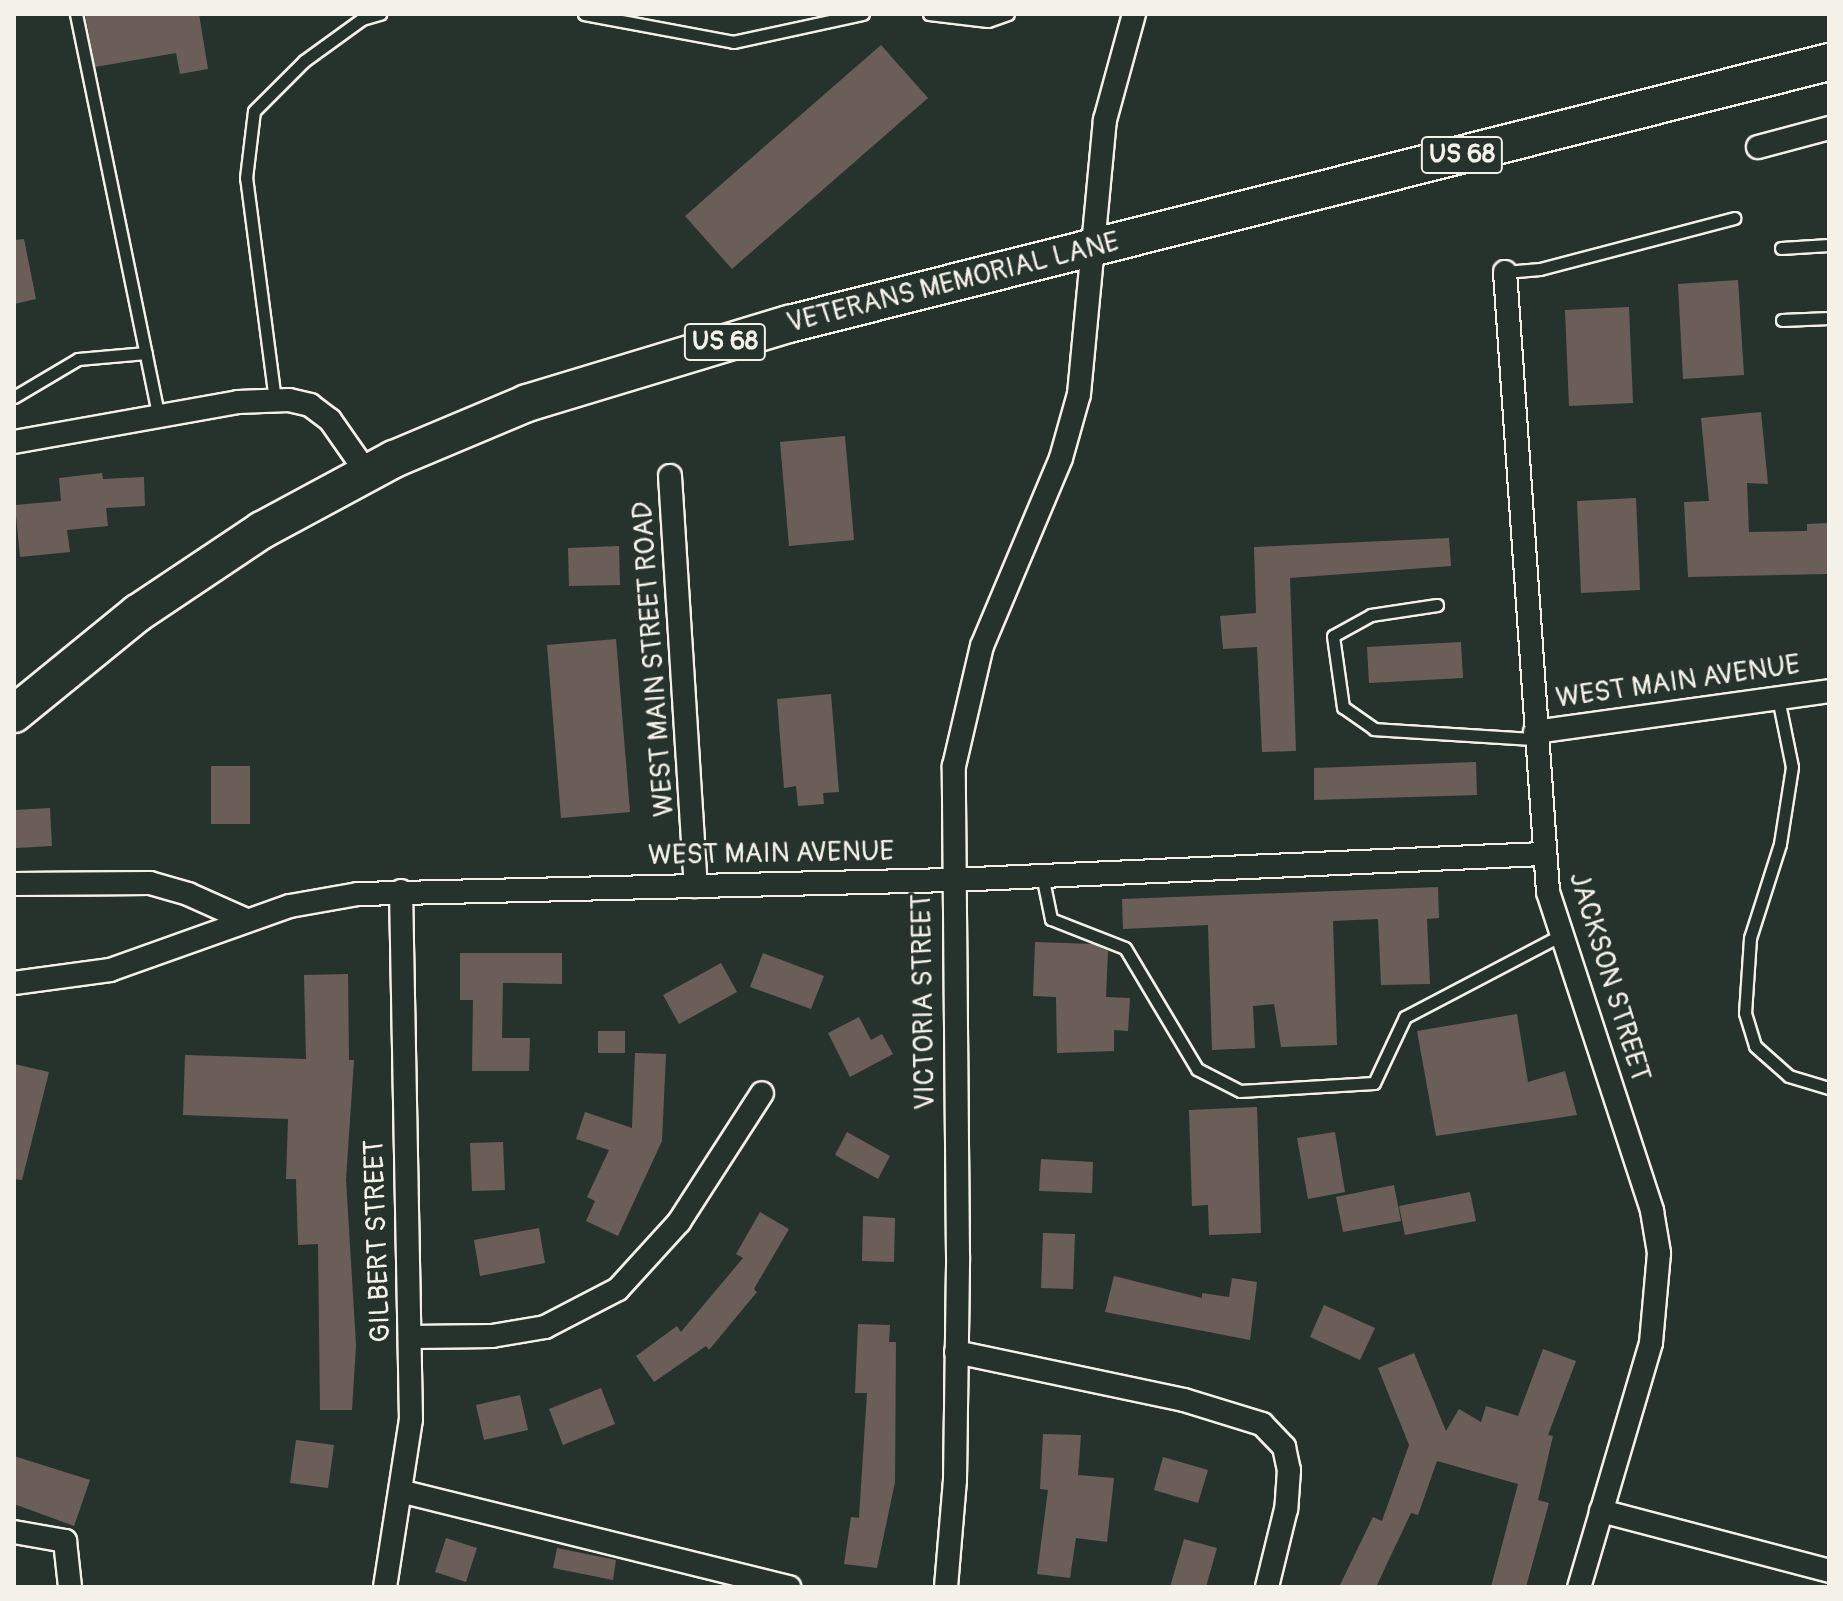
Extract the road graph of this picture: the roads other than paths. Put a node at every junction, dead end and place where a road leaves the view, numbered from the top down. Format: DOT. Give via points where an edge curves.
graph roads {
  1 [pos="76,14"];
  2 [pos="380,14"];
  3 [pos="584,14"];
  4 [pos="863,14"];
  5 [pos="929,14"];
  6 [pos="1008,14"];
  7 [pos="1134,14"];
  8 [pos="1829,62"];
  9 [pos="1829,128"];
  10 [pos="1758,147"];
  11 [pos="1734,218"];
  12 [pos="1829,245"];
  13 [pos="1095,247"];
  14 [pos="1781,248"];
  15 [pos="1505,272"];
  16 [pos="1829,318"];
  17 [pos="1782,320"];
  18 [pos="146,353"];
  19 [pos="14,397"];
  20 [pos="275,400"];
  21 [pos="158,415"];
  22 [pos="14,442"];
  23 [pos="367,473"];
  24 [pos="670,476"];
  25 [pos="1437,605"];
  26 [pos="1829,691"];
  27 [pos="1778,698"];
  28 [pos="14,714"];
  29 [pos="1535,736"];
  30 [pos="1543,854"];
  31 [pos="1042,875"];
  32 [pos="952,880"];
  33 [pos="14,884"];
  34 [pos="696,886"];
  35 [pos="401,891"];
  36 [pos="246,920"];
  37 [pos="1559,936"];
  38 [pos="14,983"];
  39 [pos="1829,1088"];
  40 [pos="762,1093"];
  41 [pos="412,1337"];
  42 [pos="956,1352"];
  43 [pos="404,1492"];
  44 [pos="1601,1511"];
  45 [pos="14,1532"];
  46 [pos="1829,1571"];
  47 [pos="70,1587"];
  48 [pos="385,1587"];
  49 [pos="789,1587"];
  50 [pos="946,1587"];
  51 [pos="1267,1587"];
  52 [pos="1579,1587"];
  1 -- 18 [label="lane"];
  2 -- 20 [label="lane" via="362,19 304,61 254,111 246,178"];
  3 -- 4 [label="lane" via="733,42"];
  5 -- 6 [label="lane" via="988,21"];
  7 -- 13 [label="street, VICTORIA STREET" via="1105,120"];
  8 -- 13 [label="main road, VETERANS MEMORIAL LANE / US 68"];
  9 -- 10 [label="street"];
  11 -- 15 [label="lane" via="1540,269"];
  12 -- 14 [label="lane"];
  13 -- 23 [label="main road, VETERANS MEMORIAL LANE / US 68" via="592,380 472,424"];
  13 -- 32 [label="street, VICTORIA STREET" via="1088,343 1072,425 996,605 965,702 951,797"];
  15 -- 29 [label="street, JACKSON STREET"];
  16 -- 17 [label="lane"];
  18 -- 19 [label="lane" via="78,359"];
  18 -- 21 [label="lane"];
  20 -- 21 [label="street"];
  20 -- 23 [label="street" via="320,411 350,442"];
  21 -- 22 [label="street"];
  23 -- 28 [label="main road, VETERANS MEMORIAL LANE / US 68" via="178,584 79,657"];
  24 -- 34 [label="street, WEST MAIN STREET ROAD" via="694,784"];
  25 -- 29 [label="lane" via="1371,615 1333,636 1343,707 1374,729"];
  26 -- 27 [label="street, WEST MAIN AVENUE"];
  27 -- 29 [label="street, WEST MAIN AVENUE"];
  27 -- 39 [label="lane" via="1792,767 1780,844 1750,938 1745,1013 1755,1046 1789,1076"];
  29 -- 30 [label="street, JACKSON STREET"];
  30 -- 31 [label="street, WEST MAIN AVENUE"];
  30 -- 37 [label="street, JACKSON STREET"];
  31 -- 32 [label="street, WEST MAIN AVENUE"];
  31 -- 37 [label="lane" via="1051,919 1125,948 1197,1069 1240,1091 1374,1083 1405,1017"];
  32 -- 34 [label="street, WEST MAIN AVENUE"];
  32 -- 42 [label="street, VICTORIA STREET"];
  33 -- 36 [label="street" via="150,883"];
  34 -- 35 [label="street, WEST MAIN AVENUE"];
  35 -- 36 [label="street, WEST MAIN AVENUE" via="332,898"];
  35 -- 41 [label="street, GILBERT STREET"];
  36 -- 38 [label="street, WEST MAIN AVENUE" via="110,970"];
  37 -- 44 [label="street, JACKSON STREET" via="1638,1167 1659,1253 1651,1343"];
  40 -- 41 [label="street" via="679,1222 618,1289 545,1327 492,1336"];
  41 -- 43 [label="street, GILBERT STREET"];
  42 -- 50 [label="street, VICTORIA STREET" via="955,1480"];
  42 -- 51 [label="street" via="1240,1414 1279,1438 1289,1457 1289,1481"];
  43 -- 48 [label="street, GILBERT STREET"];
  43 -- 49 [label="street"];
  44 -- 46 [label="street"];
  44 -- 52 [label="street, JACKSON STREET"];
  45 -- 47 [label="street" via="65,1541"];
}
